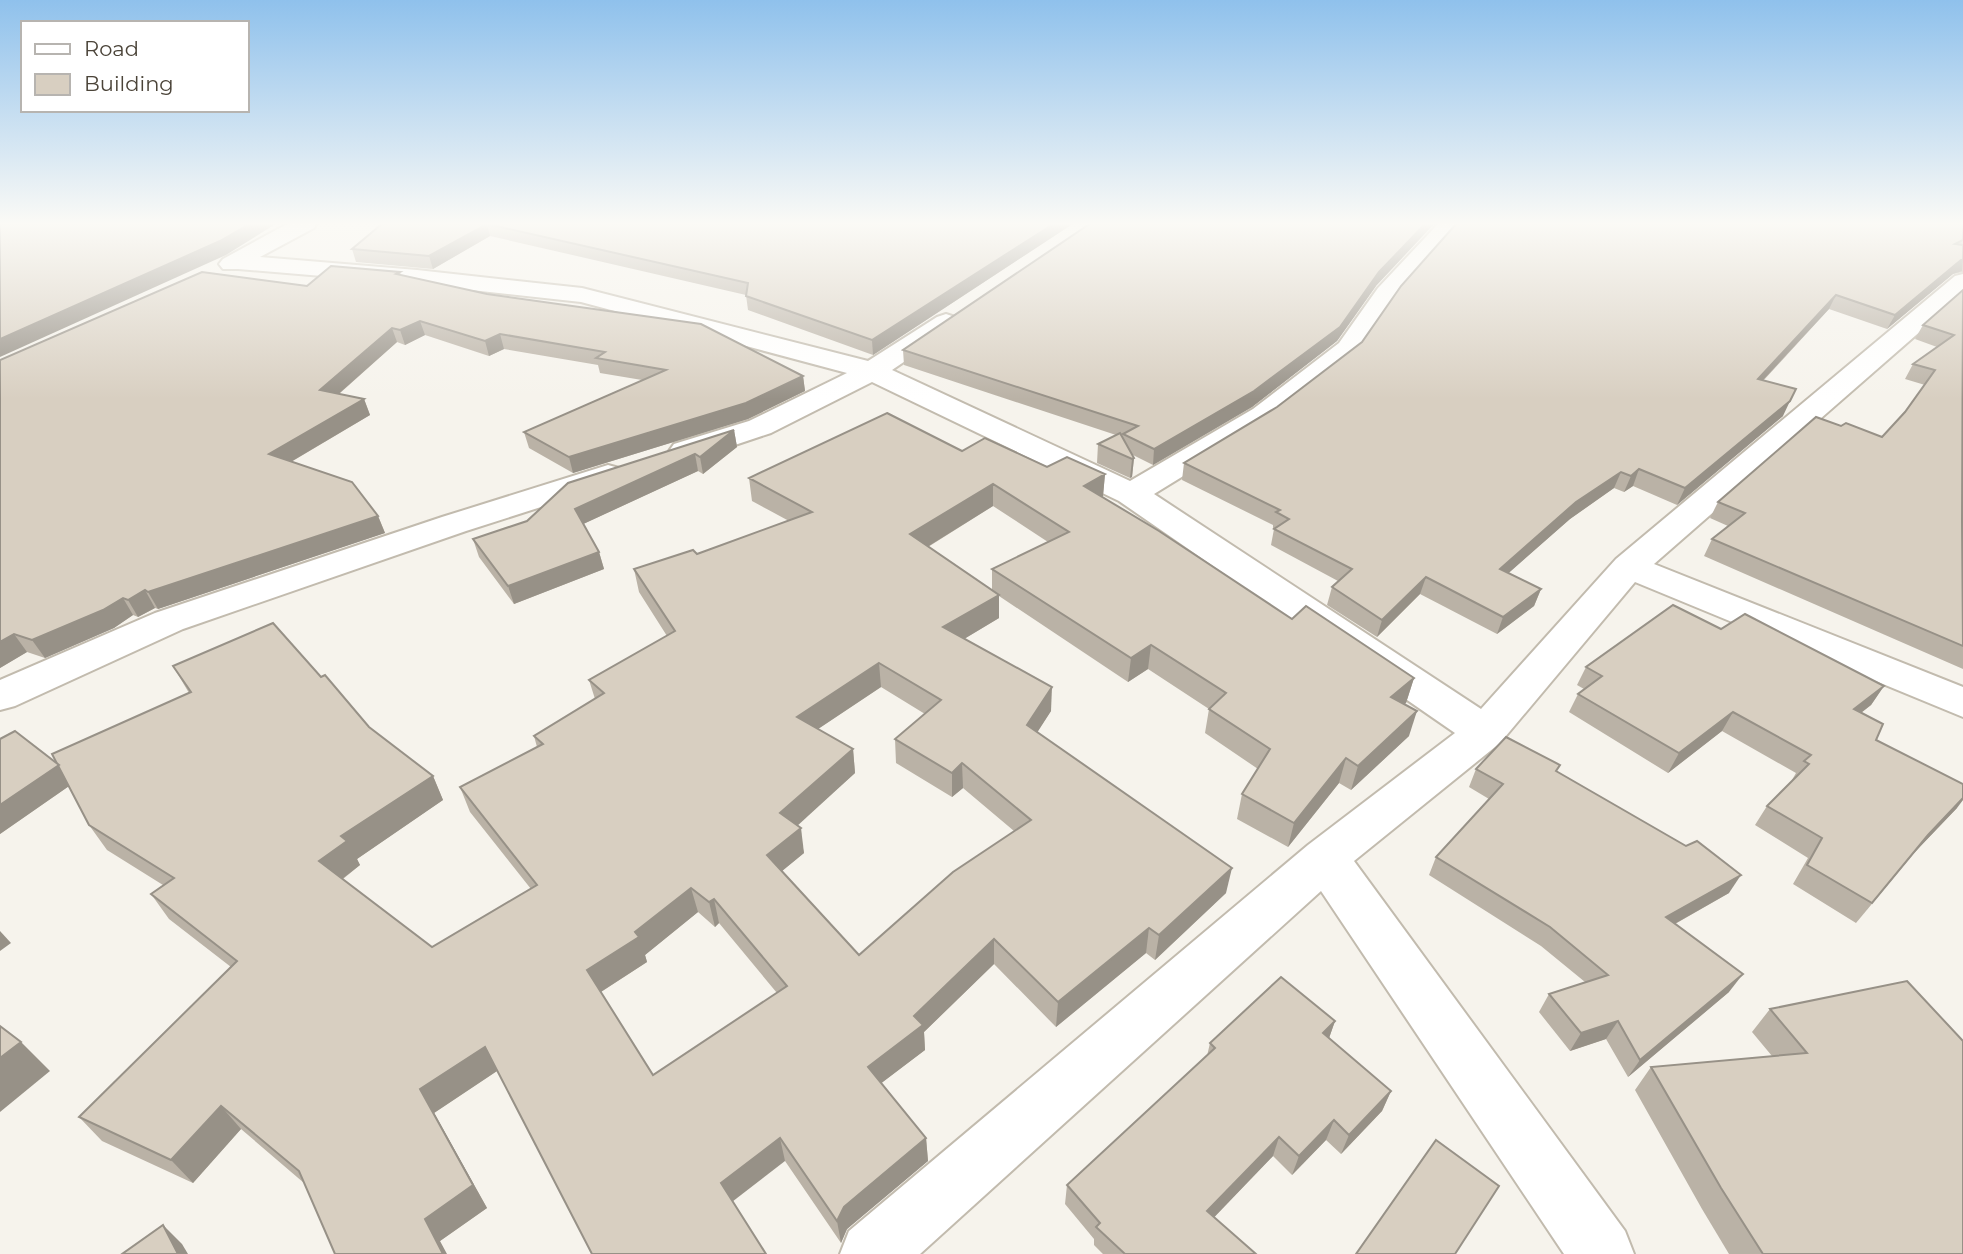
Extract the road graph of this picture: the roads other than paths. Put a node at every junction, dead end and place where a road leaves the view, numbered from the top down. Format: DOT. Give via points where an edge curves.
graph roads {
  1 [pos="1963,281"];
  2 [pos="458,282"];
  3 [pos="1397,282"];
  4 [pos="965,309"];
  5 [pos="872,371"];
  6 [pos="1131,494"];
  7 [pos="1629,567"];
  8 [pos="0,696"];
  9 [pos="1963,703"];
  10 [pos="1485,732"];
  11 [pos="1325,858"];
  12 [pos="872,1254"];
  13 [pos="1602,1254"];
  1 -- 7 [label="street"];
  2 -- 5 [label="street" via="582,295"];
  3 -- 6 [label="street" via="1348,349 1263,415"];
  4 -- 5 [label="street"];
  5 -- 6 [label="street"];
  5 -- 8 [label="street" via="760,428 454,524 169,621"];
  6 -- 10 [label="street"];
  7 -- 9 [label="street"];
  7 -- 10 [label="street"];
  10 -- 11 [label="street"];
  11 -- 12 [label="street"];
  11 -- 13 [label="street"];
}
